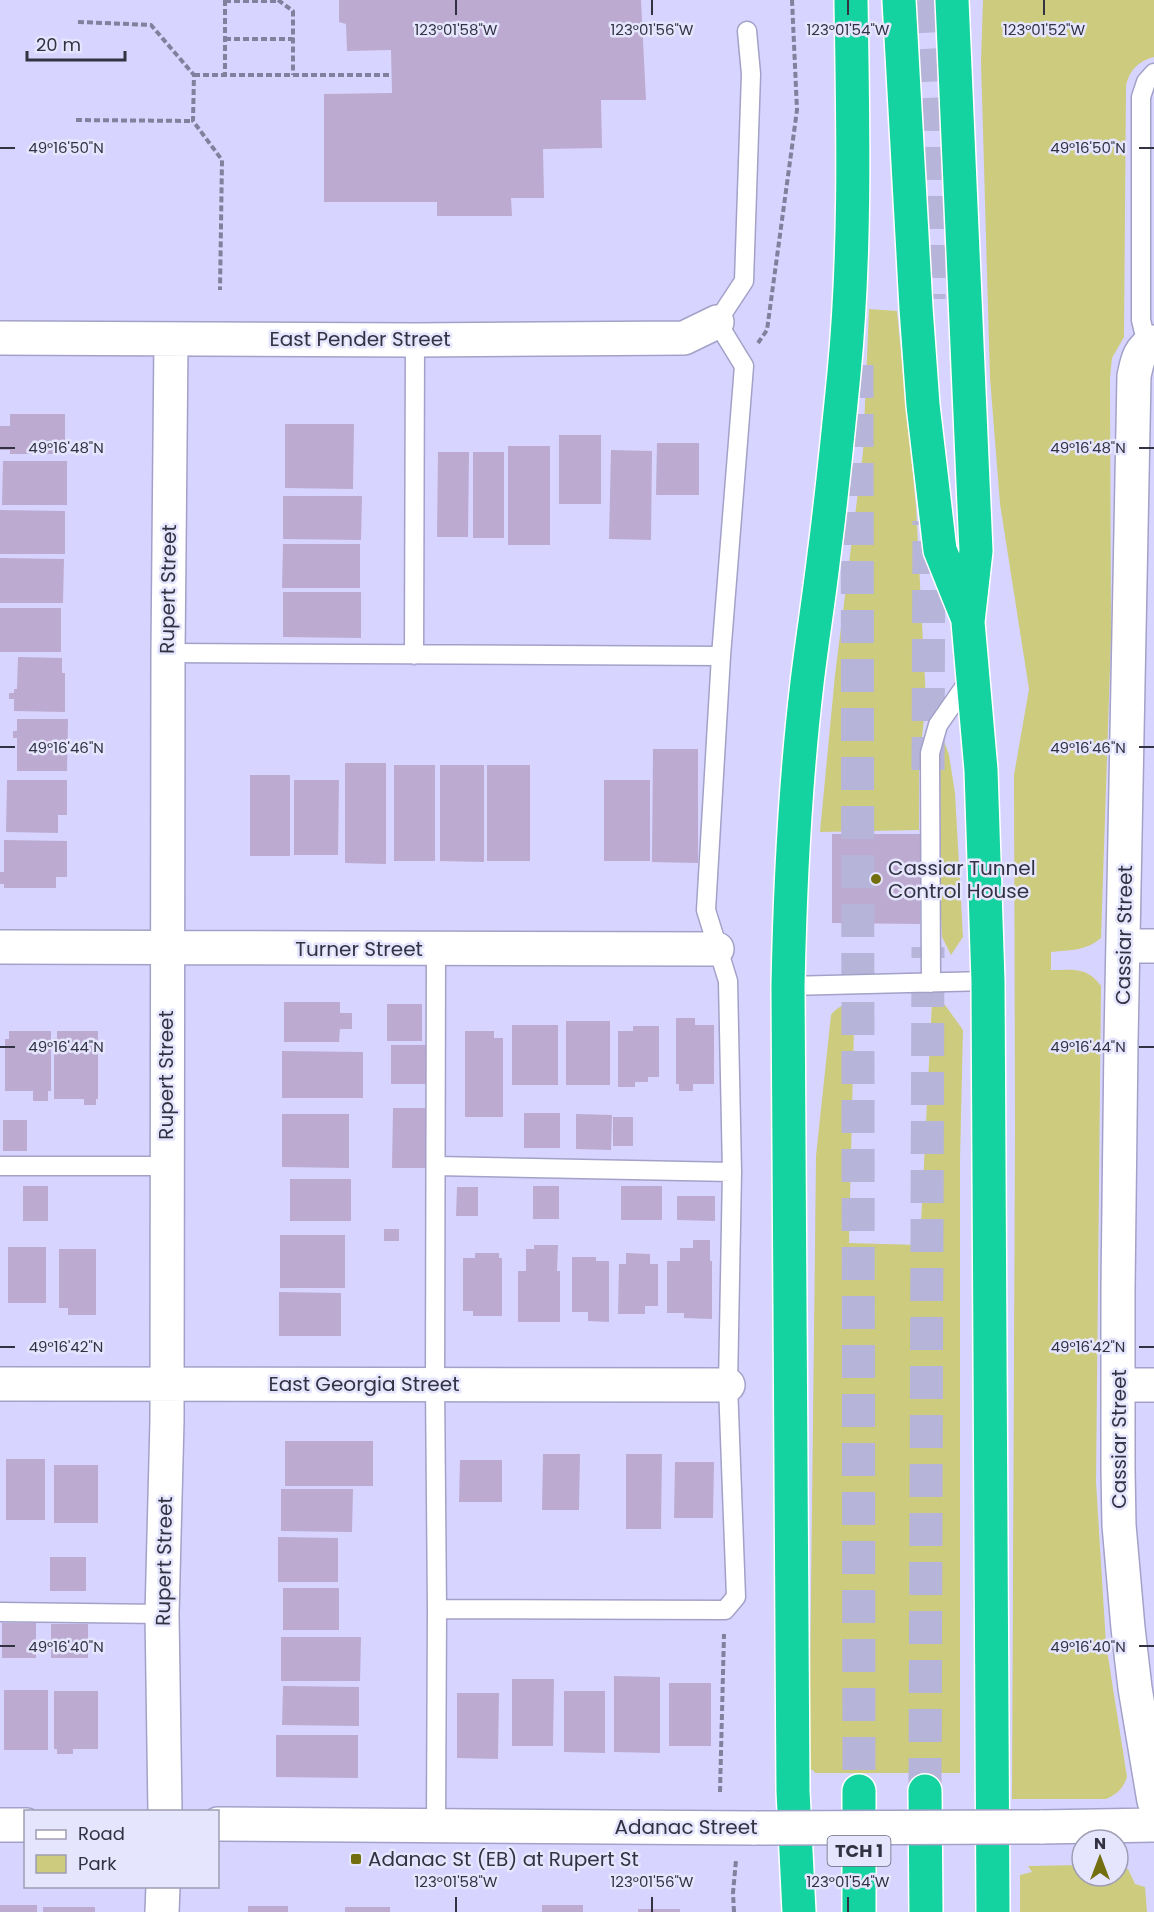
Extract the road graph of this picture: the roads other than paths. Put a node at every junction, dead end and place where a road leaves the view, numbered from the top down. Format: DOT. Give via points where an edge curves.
graph roads {
  1 [pos="851,0"];
  2 [pos="899,0"];
  3 [pos="956,9"];
  4 [pos="747,31"];
  5 [pos="1154,73"];
  6 [pos="717,322"];
  7 [pos="0,338"];
  8 [pos="171,339"];
  9 [pos="415,340"];
  10 [pos="1150,344"];
  11 [pos="968,622"];
  12 [pos="168,653"];
  13 [pos="414,655"];
  14 [pos="721,656"];
  15 [pos="974,674"];
  16 [pos="1139,946"];
  17 [pos="0,947"];
  18 [pos="167,948"];
  19 [pos="436,949"];
  20 [pos="717,949"];
  21 [pos="988,981"];
  22 [pos="931,983"];
  23 [pos="788,986"];
  24 [pos="0,1166"];
  25 [pos="166,1166"];
  26 [pos="436,1166"];
  27 [pos="732,1172"];
  28 [pos="0,1384"];
  29 [pos="167,1384"];
  30 [pos="435,1385"];
  31 [pos="728,1385"];
  32 [pos="1118,1385"];
  33 [pos="1154,1385"];
  34 [pos="437,1609"];
  35 [pos="0,1612"];
  36 [pos="162,1614"];
  37 [pos="859,1791"];
  38 [pos="925,1791"];
  39 [pos="1154,1801"];
  40 [pos="165,1810"];
  41 [pos="219,1824"];
  42 [pos="0,1825"];
  43 [pos="24,1825"];
  44 [pos="1154,1825"];
  45 [pos="436,1826"];
  46 [pos="163,1888"];
  47 [pos="162,1912"];
  48 [pos="799,1912"];
  49 [pos="859,1912"];
  50 [pos="926,1912"];
  51 [pos="993,1912"];
  1 -- 23 [label="highway" via="850,287 825,553 806,684 789,902"];
  2 -- 11 [label="highway" via="923,405 940,550"];
  3 -- 11 [label="highway" via="976,551"];
  4 -- 6 [label="lane" via="751,74 744,281"];
  5 -- 10 [label="lane, Cassiar Street" via="1141,98 1141,320"];
  6 -- 9 [label="street, East Pender Street" via="684,338"];
  6 -- 14 [label="lane" via="744,366"];
  7 -- 8 [label="street, East Pender Street"];
  8 -- 9 [label="street, East Pender Street"];
  8 -- 12 [label="street, Rupert Street"];
  9 -- 13 [label="lane"];
  10 -- 16 [label="street, Cassiar Street" via="1138,358 1134,376"];
  11 -- 15 [label="highway"];
  12 -- 13 [label="lane"];
  12 -- 18 [label="street, Rupert Street"];
  13 -- 14 [label="lane"];
  14 -- 20 [label="lane" via="706,910"];
  15 -- 21 [label="highway"];
  15 -- 22 [label="lane" via="938,725 930,753"];
  16 -- 32 [label="street, Cassiar Street" via="1121,1041"];
  17 -- 18 [label="street, Turner Street"];
  18 -- 19 [label="street, Turner Street"];
  18 -- 25 [label="street, Rupert Street"];
  19 -- 20 [label="street, Turner Street"];
  19 -- 26 [label="lane"];
  20 -- 27 [label="lane" via="728,981"];
  21 -- 22 [label="lane"];
  21 -- 51 [label="highway"];
  22 -- 23 [label="lane"];
  23 -- 48 [label="highway" via="793,1791"];
  24 -- 25 [label="lane"];
  25 -- 29 [label="street, Rupert Street"];
  26 -- 27 [label="lane"];
  26 -- 30 [label="lane"];
  27 -- 31 [label="lane"];
  28 -- 29 [label="street, East Georgia Street"];
  29 -- 30 [label="street, East Georgia Street"];
  29 -- 36 [label="street, Rupert Street"];
  30 -- 31 [label="street, East Georgia Street"];
  30 -- 34 [label="lane"];
  31 -- 34 [label="lane" via="736,1597 725,1610"];
  32 -- 33 [label="street"];
  32 -- 39 [label="street, Cassiar Street" via="1119,1525 1124,1585 1135,1688"];
  34 -- 45 [label="lane"];
  35 -- 36 [label="lane"];
  36 -- 40 [label="street, Rupert Street"];
  37 -- 49 [label="highway, TCH 1"];
  38 -- 50 [label="highway"];
  41 -- 45 [label="street, Adanac Street"];
  42 -- 43 [label="street"];
  44 -- 45 [label="street, Adanac Street, bridge"];
  46 -- 47 [label="street"];
}
